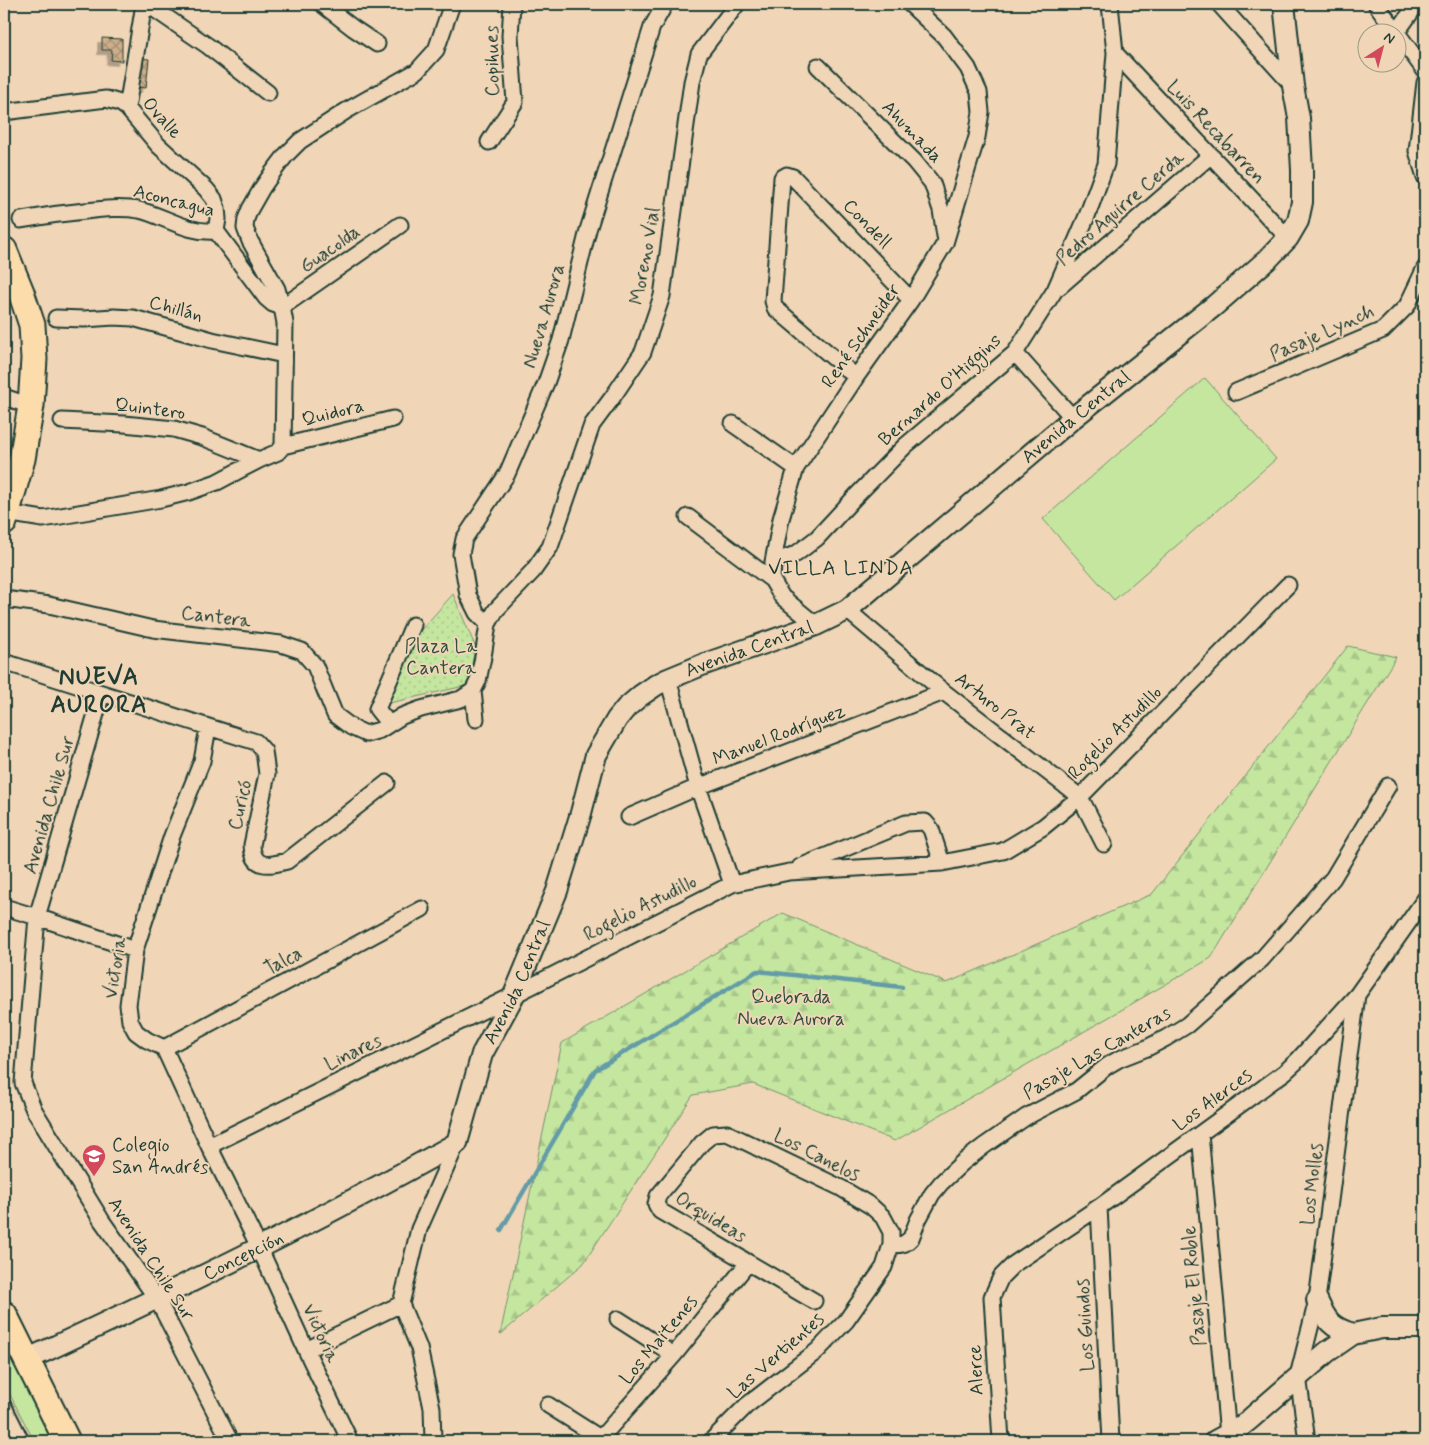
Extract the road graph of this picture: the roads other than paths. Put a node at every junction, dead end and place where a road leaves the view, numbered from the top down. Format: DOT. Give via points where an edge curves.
graph roads {
  1 [pos="145,4"];
  2 [pos="322,4"];
  3 [pos="452,4"];
  4 [pos="512,4"];
  5 [pos="665,4"];
  6 [pos="738,4"];
  7 [pos="910,4"];
  8 [pos="1110,4"];
  9 [pos="1219,4"];
  10 [pos="1284,4"];
  11 [pos="1376,4"];
  12 [pos="1417,4"];
  13 [pos="1390,22"];
  14 [pos="1404,22"];
  15 [pos="377,44"];
  16 [pos="1406,45"];
  17 [pos="1115,53"];
  18 [pos="818,66"];
  19 [pos="1425,71"];
  20 [pos="1425,82"];
  21 [pos="1293,86"];
  22 [pos="268,94"];
  23 [pos="127,108"];
  24 [pos="4,112"];
  25 [pos="489,142"];
  26 [pos="1211,155"];
  27 [pos="1425,177"];
  28 [pos="21,220"];
  29 [pos="400,225"];
  30 [pos="216,231"];
  31 [pos="1288,238"];
  32 [pos="945,243"];
  33 [pos="4,250"];
  34 [pos="1425,268"];
  35 [pos="1055,290"];
  36 [pos="911,300"];
  37 [pos="282,307"];
  38 [pos="56,318"];
  39 [pos="1015,353"];
  40 [pos="284,355"];
  41 [pos="856,377"];
  42 [pos="1236,392"];
  43 [pos="4,397"];
  44 [pos="31,406"];
  45 [pos="1073,418"];
  46 [pos="393,419"];
  47 [pos="62,421"];
  48 [pos="734,424"];
  49 [pos="283,446"];
  50 [pos="258,460"];
  51 [pos="796,468"];
  52 [pos="5,517"];
  53 [pos="688,517"];
  54 [pos="773,562"];
  55 [pos="772,580"];
  56 [pos="1288,585"];
  57 [pos="4,599"];
  58 [pos="847,610"];
  59 [pos="488,624"];
  60 [pos="413,625"];
  61 [pos="816,625"];
  62 [pos="4,662"];
  63 [pos="668,679"];
  64 [pos="473,691"];
  65 [pos="944,692"];
  66 [pos="102,693"];
  67 [pos="476,719"];
  68 [pos="384,727"];
  69 [pos="208,728"];
  70 [pos="387,783"];
  71 [pos="1388,786"];
  72 [pos="698,787"];
  73 [pos="1080,797"];
  74 [pos="629,817"];
  75 [pos="1104,844"];
  76 [pos="942,863"];
  77 [pos="789,872"];
  78 [pos="732,884"];
  79 [pos="1425,899"];
  80 [pos="4,907"];
  81 [pos="422,909"];
  82 [pos="38,917"];
  83 [pos="135,950"];
  84 [pos="514,995"];
  85 [pos="1357,995"];
  86 [pos="164,1048"];
  87 [pos="1200,1134"];
  88 [pos="457,1143"];
  89 [pos="702,1143"];
  90 [pos="209,1146"];
  91 [pos="1099,1207"];
  92 [pos="891,1245"];
  93 [pos="259,1247"];
  94 [pos="748,1263"];
  95 [pos="992,1297"];
  96 [pos="157,1299"];
  97 [pos="1317,1300"];
  98 [pos="814,1301"];
  99 [pos="402,1304"];
  100 [pos="4,1314"];
  101 [pos="618,1319"];
  102 [pos="1425,1328"];
  103 [pos="1353,1334"];
  104 [pos="306,1350"];
  105 [pos="674,1355"];
  106 [pos="26,1360"];
  107 [pos="1298,1376"];
  108 [pos="548,1405"];
  109 [pos="4,1407"];
  110 [pos="1222,1438"];
  111 [pos="599,1440"];
  112 [pos="21,1441"];
  113 [pos="67,1441"];
  114 [pos="230,1441"];
  115 [pos="350,1441"];
  116 [pos="434,1441"];
  117 [pos="711,1441"];
  118 [pos="1000,1441"];
  119 [pos="1111,1441"];
  120 [pos="1307,1441"];
  1 -- 22 [label="street" via="208,46"];
  1 -- 23 [label="street"];
  2 -- 15 [label="street"];
  3 -- 37 [label="street" via="436,50 417,70 300,142 286,155 262,188 246,219 245,228 277,290"];
  4 -- 25 [label="street, Copihues" via="510,36 515,102"];
  5 -- 59 [label="street, Nueva Aurora" via="652,27 588,230 561,340 546,382 506,474 464,539 461,554 468,595 477,613"];
  6 -- 59 [label="street, Moreno Vial" via="699,54 692,82 662,296 643,352 592,424 550,547 533,571 496,610"];
  7 -- 32 [label="street, René Schneider" via="944,36 968,68 979,92 981,112 977,137"];
  8 -- 17 [label="street, Bernardo O’Higgins"];
  9 -- 21 [label="street"];
  10 -- 21 [label="street, Avenida Central"];
  11 -- 13 [label="street"];
  12 -- 14 [label="street"];
  16 -- 19 [label="street"];
  17 -- 26 [label="street, Luis Recabarren"];
  17 -- 35 [label="street, Bernardo O’Higgins" via="1106,164"];
  18 -- 32 [label="street, Ahumada" via="932,183 941,210"];
  20 -- 27 [label="street" via="1416,151"];
  21 -- 31 [label="street, Avenida Central" via="1299,118 1302,202 1298,221"];
  23 -- 24 [label="street, Ovalle" via="106,99"];
  23 -- 30 [label="street, Ovalle" via="158,144 214,198"];
  26 -- 31 [label="street, Luis Recabarren"];
  26 -- 35 [label="street, Pedro Aguirre Cerda"];
  28 -- 30 [label="street, Aconcagua" via="48,214 121,208 140,210 188,228"];
  29 -- 37 [label="street, Guacolda"];
  30 -- 37 [label="street, Aconcagua" via="266,298"];
  31 -- 45 [label="street, Avenida Central" via="1268,260 1214,306"];
  32 -- 36 [label="street, René Schneider"];
  33 -- 44 [label="main road" via="32,325"];
  34 -- 42 [label="street, Pasaje Lynch" via="1407,306 1383,330"];
  35 -- 39 [label="street, Bernardo O’Higgins"];
  36 -- 41 [label="street, René Schneider"];
  36 -- 41 [label="street, Condell" via="793,177 787,175 782,178 775,308"];
  37 -- 40 [label="street"];
  38 -- 40 [label="street, Chillán" via="133,318 212,340"];
  39 -- 45 [label="street"];
  39 -- 54 [label="street, Bernardo O’Higgins" via="905,446 817,538 796,554"];
  40 -- 49 [label="street"];
  41 -- 51 [label="street, René Schneider"];
  43 -- 44 [label="street"];
  44 -- 52 [label="main road" via="22,459"];
  45 -- 58 [label="street, Avenida Central"];
  46 -- 49 [label="street, Quidora"];
  47 -- 50 [label="street, Quintero" via="174,429"];
  48 -- 51 [label="street"];
  49 -- 50 [label="street, Quidora" via="278,452"];
  50 -- 52 [label="street, Quidora" via="217,482 161,500 43,520"];
  51 -- 54 [label="street, René Schneider"];
  53 -- 55 [label="street"];
  54 -- 55 [label="street, René Schneider"];
  55 -- 61 [label="street" via="782,597"];
  56 -- 73 [label="street, Rogelio Astudillo"];
  57 -- 68 [label="street, Cantera" via="49,605 153,629 281,644 302,651 315,666 335,715 366,734"];
  58 -- 61 [label="street, Avenida Central"];
  58 -- 65 [label="street, Arturo Prat"];
  59 -- 64 [label="street, Moreno Vial" via="480,673"];
  60 -- 68 [label="street" via="377,709"];
  61 -- 63 [label="street, Avenida Central"];
  62 -- 66 [label="street"];
  63 -- 72 [label="street"];
  63 -- 84 [label="street, Avenida Central" via="626,708 596,756 557,891"];
  64 -- 67 [label="street, Moreno Vial"];
  64 -- 68 [label="street" via="461,699 402,716"];
  65 -- 72 [label="street, Manuel Rodríguez"];
  65 -- 73 [label="street, Arturo Prat"];
  66 -- 69 [label="street"];
  66 -- 82 [label="street, Avenida Chile Sur"];
  69 -- 70 [label="street, Curicó" via="256,742 264,751 267,774 252,845 258,862 272,865 287,861"];
  69 -- 83 [label="street, Victoria" via="202,761 172,836"];
  71 -- 92 [label="street, Pasaje Las Canteras" via="1333,878 1262,959 1187,1025 1107,1066 1076,1090 1026,1116 984,1146 932,1194 911,1238 902,1245"];
  72 -- 74 [label="street, Manuel Rodríguez"];
  72 -- 78 [label="street"];
  73 -- 75 [label="street, Arturo Prat"];
  73 -- 76 [label="street, Rogelio Astudillo" via="1043,827 1003,851"];
  76 -- 77 [label="street, Rogelio Astudillo"];
  76 -- 77 [label="street, Rogelio Astudillo" via="931,829 925,822 906,824"];
  77 -- 78 [label="street, Rogelio Astudillo"];
  78 -- 84 [label="street, Rogelio Astudillo"];
  79 -- 85 [label="street, Los Alerces"];
  80 -- 82 [label="street"];
  81 -- 86 [label="street, Talca"];
  82 -- 83 [label="street"];
  82 -- 96 [label="street, Avenida Chile Sur" via="23,1084 34,1110 102,1221"];
  83 -- 86 [label="street, Victoria" via="128,1004 130,1020 136,1032"];
  84 -- 88 [label="street, Avenida Central" via="482,1054"];
  84 -- 90 [label="street, Linares"];
  85 -- 87 [label="street, Los Alerces" via="1285,1072"];
  85 -- 97 [label="street, Los Molles"];
  86 -- 90 [label="street, Victoria"];
  87 -- 91 [label="street, Los Alerces"];
  87 -- 110 [label="street, Pasaje El Roble"];
  88 -- 93 [label="street, Concepción" via="382,1186"];
  88 -- 99 [label="street, Avenida Central" via="419,1229"];
  89 -- 92 [label="street, Los Canelos" via="713,1134 727,1133 841,1188 883,1217 891,1232"];
  89 -- 94 [label="street, Orquideas" via="658,1196 656,1204 660,1212"];
  90 -- 93 [label="street, Victoria"];
  91 -- 95 [label="street, Los Alerces" via="1014,1264 1001,1277"];
  91 -- 119 [label="street, Los Guindos"];
  92 -- 117 [label="street, Las Vertientes" via="884,1267 846,1321 817,1351 746,1406"];
  93 -- 96 [label="street, Concepción"];
  93 -- 104 [label="street, Victoria"];
  94 -- 98 [label="street, Orquideas"];
  94 -- 105 [label="street, Los Maitenes"];
  95 -- 118 [label="street, Alerce"];
  96 -- 106 [label="street, Concepción"];
  96 -- 114 [label="street, Avenida Chile Sur"];
  97 -- 103 [label="street" via="1325,1318"];
  97 -- 107 [label="street, Los Molles"];
  99 -- 104 [label="street"];
  99 -- 116 [label="street" via="419,1348 432,1408"];
  100 -- 106 [label="main road"];
  101 -- 105 [label="street"];
  102 -- 103 [label="street" via="1382,1328"];
  103 -- 107 [label="street"];
  104 -- 115 [label="street, Victoria"];
  105 -- 111 [label="street, Los Maitenes"];
  106 -- 113 [label="main road"];
  107 -- 110 [label="street" via="1249,1420"];
  107 -- 120 [label="street"];
  108 -- 111 [label="street"];
  109 -- 112 [label="street"];
}
